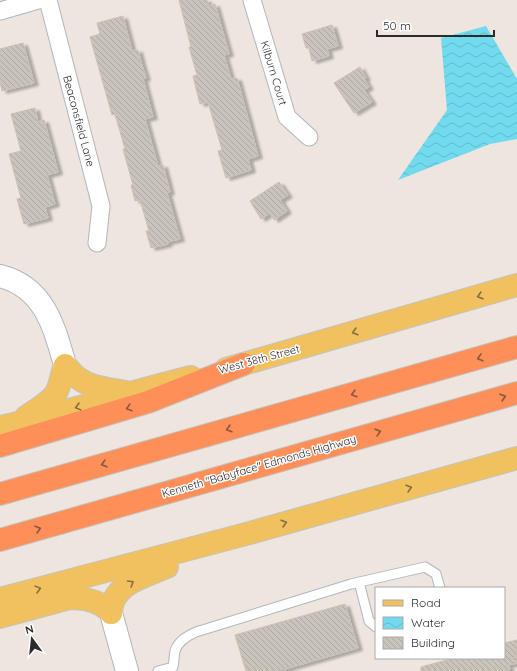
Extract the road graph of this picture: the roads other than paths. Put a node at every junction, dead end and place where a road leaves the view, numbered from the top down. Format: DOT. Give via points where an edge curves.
graph roads {
  1 [pos="38,0"];
  2 [pos="48,0"];
  3 [pos="252,0"];
  4 [pos="0,11"];
  5 [pos="309,137"];
  6 [pos="97,242"];
  7 [pos="0,276"];
  8 [pos="517,285"];
  9 [pos="517,347"];
  10 [pos="244,364"];
  11 [pos="65,365"];
  12 [pos="129,393"];
  13 [pos="517,393"];
  14 [pos="9,425"];
  15 [pos="0,446"];
  16 [pos="517,458"];
  17 [pos="0,494"];
  18 [pos="246,534"];
  19 [pos="0,540"];
  20 [pos="359,582"];
  21 [pos="440,587"];
  22 [pos="0,599"];
  23 [pos="111,613"];
  24 [pos="0,617"];
  25 [pos="375,626"];
  26 [pos="127,671"];
  27 [pos="158,671"];
  1 -- 4 [label="street"];
  2 -- 6 [label="street, Beaconsfield Lane" via="101,206"];
  3 -- 5 [label="street, Kilburn Court" via="287,117"];
  7 -- 11 [label="street" via="19,284 35,296 53,325"];
  8 -- 10 [label="main road, West 38th Street, one-way"];
  9 -- 17 [label="highway, one-way"];
  10 -- 12 [label="main road, West 38th Street"];
  10 -- 15 [label="highway, one-way" via="148,402"];
  11 -- 12 [label="main road" via="76,377 91,385"];
  11 -- 14 [label="main road" via="52,397"];
  12 -- 14 [label="main road, West 38th Street, one-way"];
  19 -- 13 [label="highway, Kenneth \"Babyface\" Edmonds Highway, one-way"];
  18 -- 16 [label="main road, one-way"];
  22 -- 18 [label="main road, one-way"];
  23 -- 18 [label="main road, one-way" via="116,596 123,588 138,579"];
  20 -- 21 [label="lane" via="425,567 436,574"];
  20 -- 25 [label="lane" via="369,621"];
  20 -- 27 [label="lane" via="196,632 179,644 173,667"];
  23 -- 24 [label="main road" via="107,608 90,600 70,598"];
  23 -- 26 [label="street"];
}
